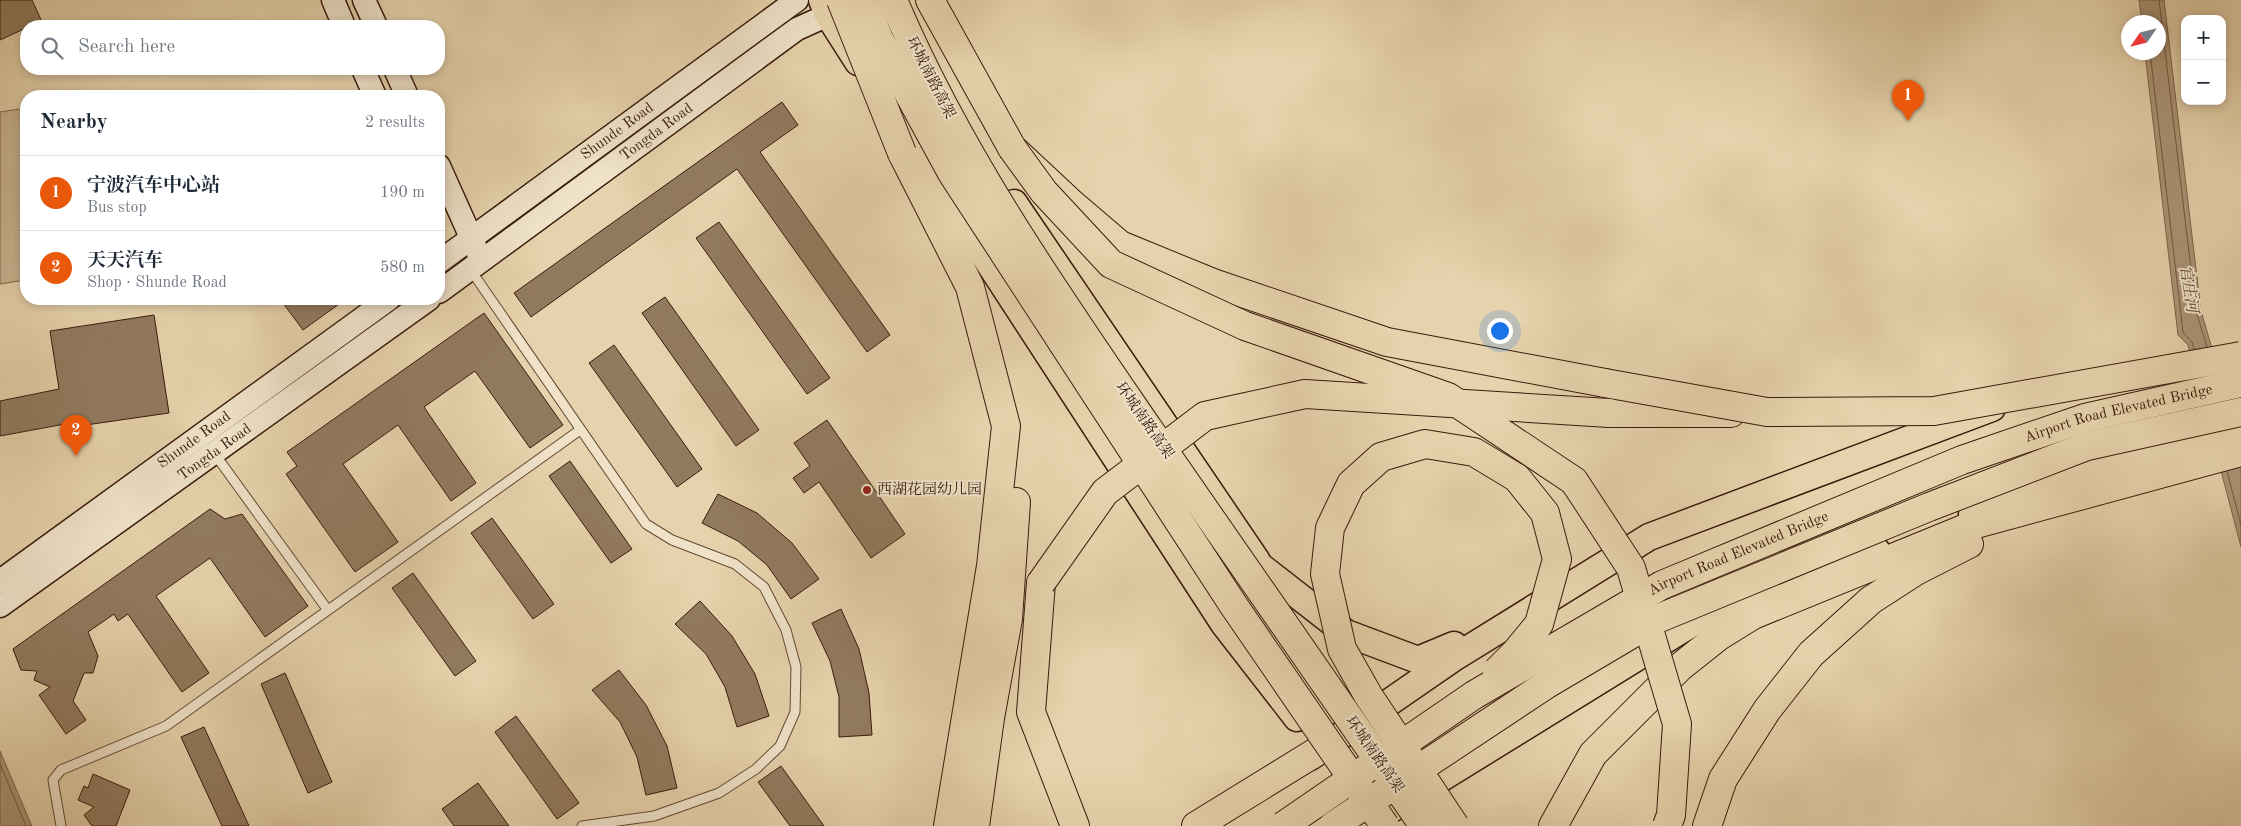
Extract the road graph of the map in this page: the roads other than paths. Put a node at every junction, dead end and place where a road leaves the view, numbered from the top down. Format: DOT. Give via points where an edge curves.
graph roads {
  1 [pos="333,0"];
  2 [pos="364,0"];
  3 [pos="797,0"];
  4 [pos="864,0"];
  5 [pos="889,0"];
  6 [pos="893,0"];
  7 [pos="905,0"];
  8 [pos="930,0"];
  9 [pos="830,5"];
  10 [pos="341,20"];
  11 [pos="373,20"];
  12 [pos="366,75"];
  13 [pos="398,75"];
  14 [pos="372,90"];
  15 [pos="404,90"];
  16 [pos="1012,148"];
  17 [pos="445,179"];
  18 [pos="472,240"];
  19 [pos="445,252"];
  20 [pos="445,258"];
  21 [pos="461,276"];
  22 [pos="381,305"];
  23 [pos="421,305"];
  24 [pos="2241,343"];
  25 [pos="2241,356"];
  26 [pos="2241,384"];
  27 [pos="1767,412"];
  28 [pos="2241,412"];
  29 [pos="1006,426"];
  30 [pos="580,430"];
  31 [pos="2241,434"];
  32 [pos="214,452"];
  33 [pos="2241,452"];
  34 [pos="2042,506"];
  35 [pos="1260,566"];
  36 [pos="0,581"];
  37 [pos="0,606"];
  38 [pos="327,609"];
  39 [pos="1522,616"];
  40 [pos="1474,695"];
  41 [pos="1364,720"];
  42 [pos="1321,749"];
  43 [pos="1413,796"];
  44 [pos="1372,825"];
  45 [pos="61,826"];
  46 [pos="582,826"];
  47 [pos="948,826"];
  48 [pos="975,826"];
  49 [pos="1075,826"];
  50 [pos="1196,826"];
  51 [pos="1220,826"];
  52 [pos="1283,826"];
  53 [pos="1333,826"];
  54 [pos="1424,826"];
  55 [pos="1434,826"];
  56 [pos="1455,826"];
  57 [pos="1553,826"];
  58 [pos="1667,826"];
  59 [pos="1707,826"];
  1 -- 10 [label="street"];
  2 -- 11 [label="street"];
  3 -- 18 [label="street, Shunde Road"];
  4 -- 44 [label="highway, 环城南路高架, bridge" via="880,39 952,173 1234,606"];
  5 -- 9 [label="street, Tongda Road"];
  6 -- 54 [label="highway, 环城南路高架, bridge" via="966,148 1037,267"];
  7 -- 35 [label="main road" via="978,150"];
  8 -- 16 [label="highway"];
  9 -- 21 [label="street, Tongda Road"];
  9 -- 29 [label="highway, bridge" via="970,287"];
  9 -- 42 [label="main road" via="1224,624"];
  12 -- 14 [label="street"];
  13 -- 15 [label="street"];
  16 -- 27 [label="highway, bridge" via="1120,245 1213,283 1387,342"];
  16 -- 58 [label="highway, bridge" via="1044,192 1111,264 1245,326 1448,397 1574,481 1632,568 1677,724 1671,816"];
  17 -- 18 [label="street"];
  18 -- 19 [label="street, Shunde Road"];
  18 -- 21 [label="street"];
  20 -- 21 [label="street"];
  21 -- 30 [label="lane"];
  22 -- 36 [label="street, Shunde Road"];
  23 -- 32 [label="street, Tongda Road"];
  24 -- 39 [label="main road" via="2061,382 1649,538"];
  25 -- 27 [label="highway, bridge" via="1934,411"];
  26 -- 40 [label="highway, Airport Road Elevated Bridge, bridge" via="2085,418 1962,460 1662,585"];
  27 -- 49 [label="highway, bridge" via="1609,413 1306,394 1205,416 1105,492 1040,583 1031,712"];
  28 -- 53 [label="highway, Airport Road Elevated Bridge, bridge" via="2088,446 1929,507 1657,619 1547,684"];
  29 -- 47 [label="highway" via="991,566"];
  29 -- 48 [label="highway" via="1017,491 1008,619"];
  30 -- 38 [label="lane"];
  30 -- 46 [label="lane" via="646,524 672,540 735,564 764,587 786,630 796,667 795,712 780,746 756,769 719,793 654,816"];
  31 -- 43 [label="main road" via="2108,463 1704,616"];
  32 -- 37 [label="street, Tongda Road"];
  32 -- 38 [label="lane"];
  33 -- 34 [label="highway"];
  34 -- 57 [label="highway" via="1976,524 1753,615 1719,636 1680,667 1593,754"];
  34 -- 59 [label="highway" via="1916,571 1879,595 1811,654 1767,710 1723,779"];
  35 -- 39 [label="main road" via="1346,633 1418,660"];
  35 -- 41 [label="main road"];
  38 -- 45 [label="lane" via="166,726 61,770 53,780"];
  39 -- 41 [label="main road"];
  40 -- 52 [label="highway, Airport Road Elevated Bridge, bridge"];
  40 -- 56 [label="highway, bridge" via="1538,624 1557,559 1545,513 1517,478 1474,452 1425,444 1381,456 1350,484 1330,528 1325,574 1342,649 1368,695"];
  41 -- 42 [label="main road"];
  41 -- 43 [label="main road"];
  42 -- 44 [label="main road"];
  42 -- 50 [label="highway"];
  42 -- 51 [label="main road"];
  43 -- 44 [label="main road"];
  43 -- 55 [label="main road"];
}
